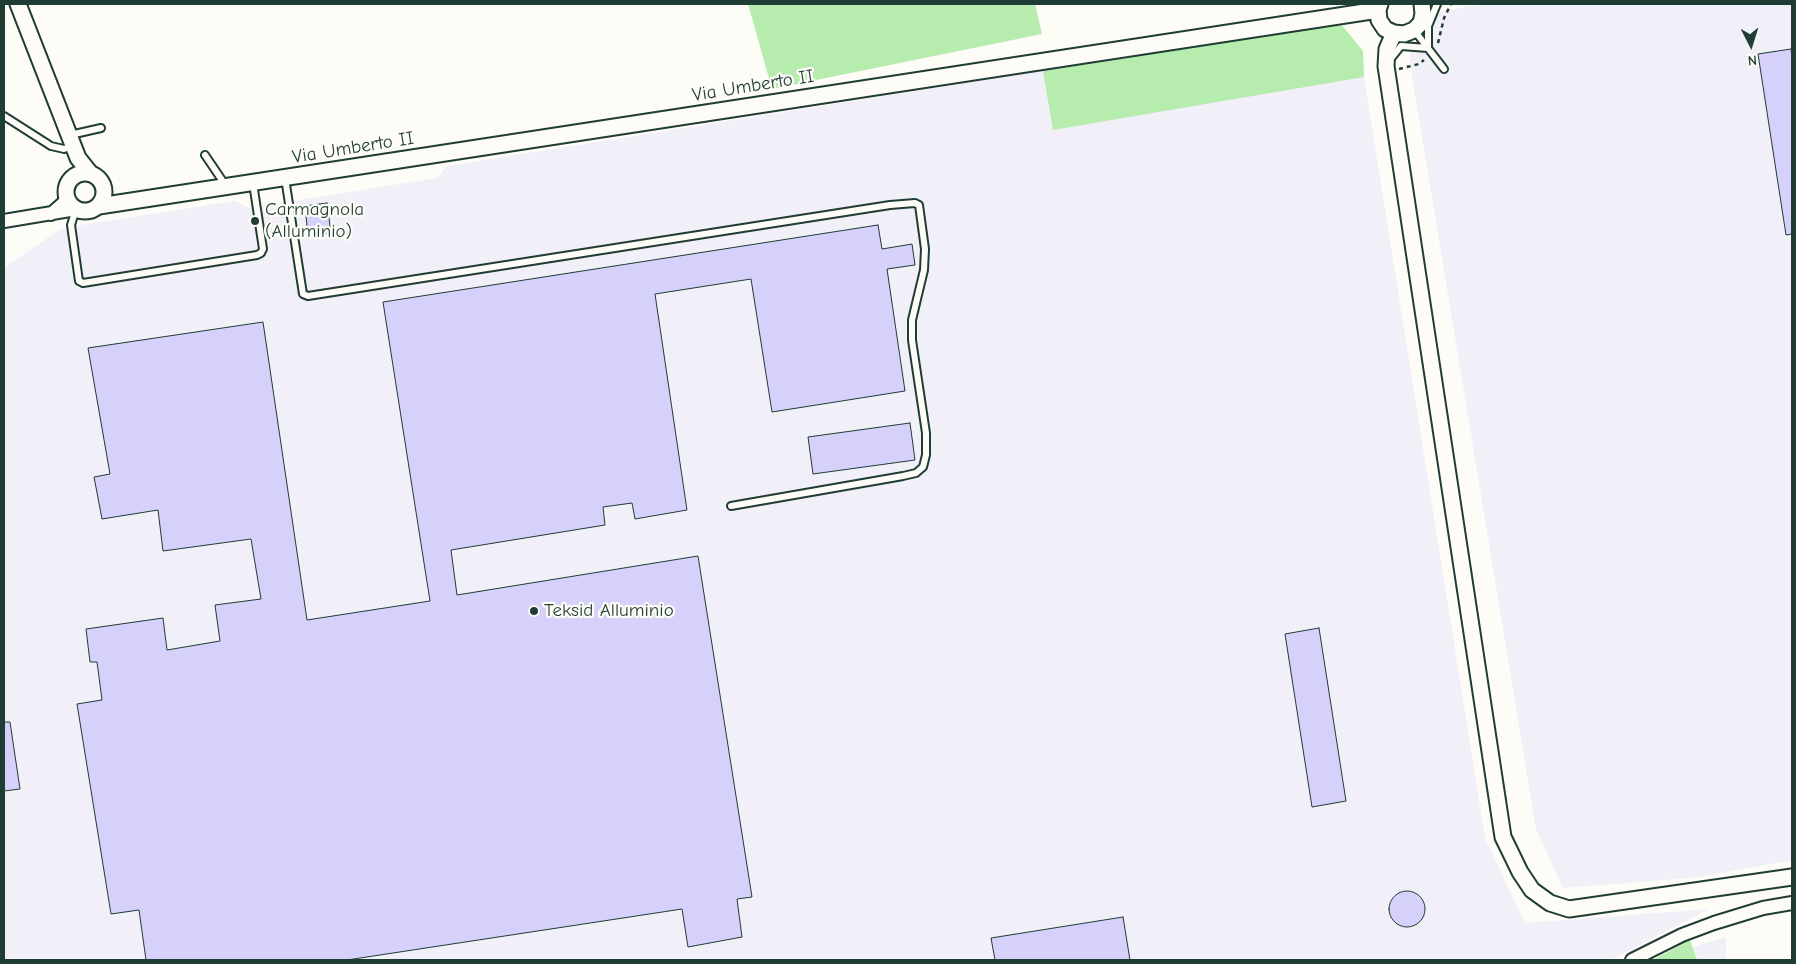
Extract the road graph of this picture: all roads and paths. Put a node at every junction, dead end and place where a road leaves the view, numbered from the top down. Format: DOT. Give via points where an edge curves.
graph roads {
  1 [pos="18,4"];
  2 [pos="1422,4"];
  3 [pos="1437,4"];
  4 [pos="1452,4"];
  5 [pos="1379,7"];
  6 [pos="1414,30"];
  7 [pos="1394,33"];
  8 [pos="1428,48"];
  9 [pos="1433,54"];
  10 [pos="1391,68"];
  11 [pos="1444,69"];
  12 [pos="4,116"];
  13 [pos="101,128"];
  14 [pos="74,146"];
  15 [pos="205,156"];
  16 [pos="90,173"];
  17 [pos="72,177"];
  18 [pos="285,178"];
  19 [pos="253,183"];
  20 [pos="227,187"];
  21 [pos="105,190"];
  22 [pos="134,200"];
  23 [pos="72,205"];
  24 [pos="99,206"];
  25 [pos="4,221"];
  26 [pos="731,506"];
  27 [pos="1792,877"];
  28 [pos="1792,903"];
  29 [pos="1632,960"];
  1 -- 14 [label="street"];
  2 -- 6 [label="street" via="1424,14"];
  3 -- 8 [label="lane" via="1428,26"];
  4 -- 9 [label="path" via="1444,18 1440,40"];
  5 -- 7 [label="street" via="1382,24"];
  5 -- 18 [label="street, Via Umberto II"];
  6 -- 7 [label="street"];
  6 -- 8 [label="lane"];
  7 -- 10 [label="street" via="1387,49"];
  8 -- 9 [label="lane"];
  8 -- 10 [label="lane" via="1401,46"];
  9 -- 10 [label="path" via="1420,64"];
  9 -- 11 [label="lane"];
  10 -- 27 [label="street" via="1503,837 1520,872 1532,890 1550,903 1569,910"];
  12 -- 14 [label="lane" via="51,146 64,150"];
  13 -- 14 [label="lane"];
  14 -- 16 [label="street"];
  14 -- 17 [label="street"];
  15 -- 20 [label="lane"];
  16 -- 17 [label="street"];
  16 -- 21 [label="street" via="100,179"];
  17 -- 23 [label="street" via="66,187"];
  18 -- 19 [label="street, Via Umberto II"];
  18 -- 26 [label="lane" via="303,294 308,296 890,205 919,205 925,249 924,270 912,320 912,340 926,433 923,467 910,475"];
  19 -- 20 [label="street, Via Umberto II"];
  19 -- 23 [label="lane" via="263,249 257,255 83,283 79,281 71,225"];
  20 -- 22 [label="street, Via Umberto II"];
  21 -- 22 [label="street, Via Umberto II"];
  21 -- 24 [label="street"];
  22 -- 24 [label="street, Via Umberto II"];
  23 -- 24 [label="street" via="89,211"];
  23 -- 25 [label="street" via="51,214"];
  28 -- 29 [label="street" via="1714,923"];
}
